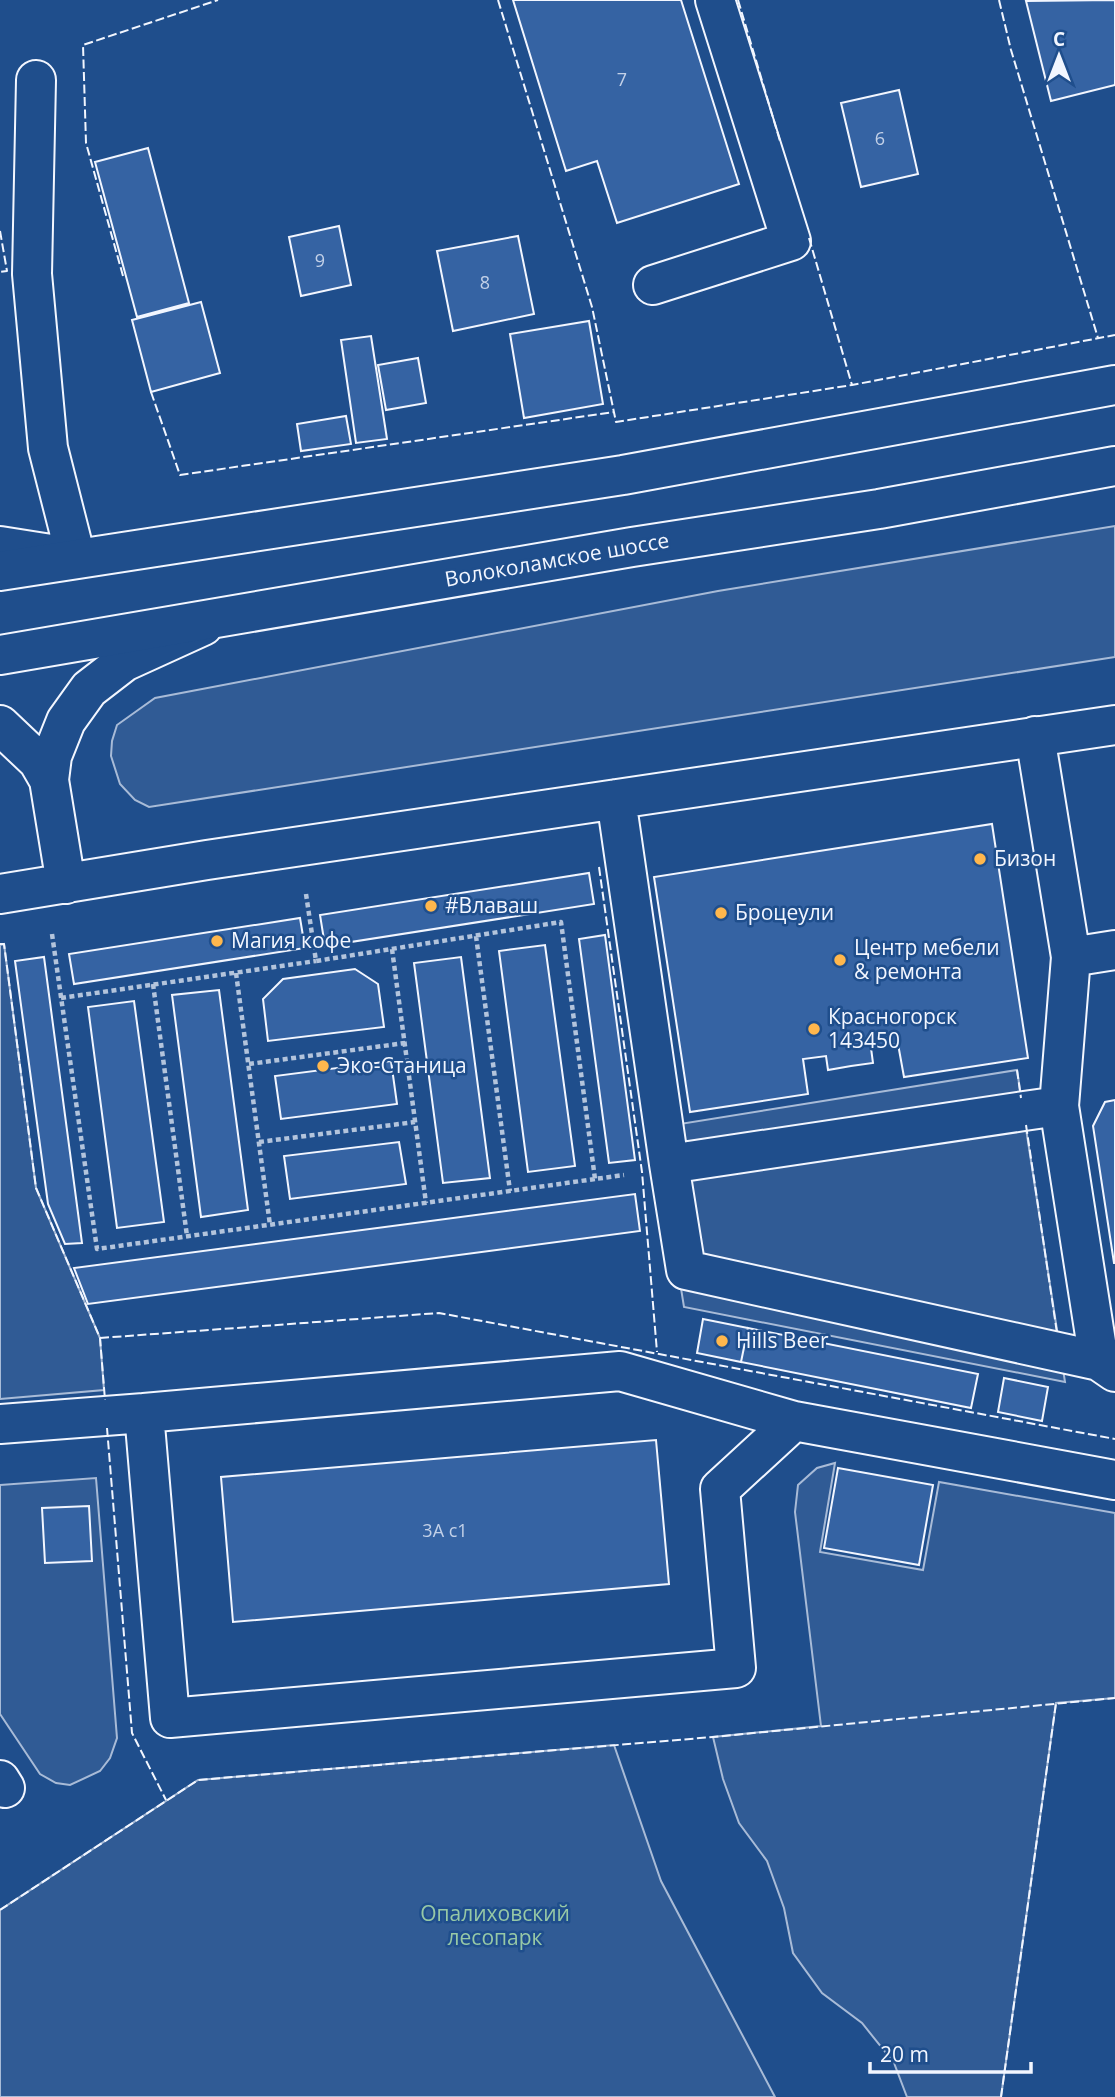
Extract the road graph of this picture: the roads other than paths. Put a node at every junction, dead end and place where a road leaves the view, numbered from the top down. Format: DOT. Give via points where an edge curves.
graph roads {
  1 [pos="715,0"];
  2 [pos="36,80"];
  3 [pos="653,285"];
  4 [pos="1115,385"];
  5 [pos="1115,466"];
  6 [pos="0,546"];
  7 [pos="76,558"];
  8 [pos="0,571"];
  9 [pos="221,618"];
  10 [pos="0,655"];
  11 [pos="0,725"];
  12 [pos="1115,725"];
  13 [pos="1035,736"];
  14 [pos="49,780"];
  15 [pos="616,799"];
  16 [pos="55,885"];
  17 [pos="0,894"];
  18 [pos="1115,950"];
  19 [pos="1071,957"];
  20 [pos="1059,1106"];
  21 [pos="669,1166"];
  22 [pos="1107,1367"];
  23 [pos="144,1413"];
  24 [pos="794,1421"];
  25 [pos="0,1424"];
  26 [pos="1115,1480"];
  1 -- 3 [label="main road" via="791,241"];
  2 -- 7 [label="main road" via="32,274 48,447"];
  4 -- 7 [label="main road" via="623,474"];
  5 -- 9 [label="main road, Волоколамское шоссе"];
  6 -- 7 [label="main road"];
  7 -- 8 [label="main road"];
  9 -- 10 [label="main road, Волоколамское шоссе"];
  9 -- 14 [label="main road" via="124,663 89,689 66,721 52,756"];
  11 -- 14 [label="main road" via="37,761"];
  12 -- 13 [label="main road"];
  13 -- 15 [label="main road"];
  13 -- 19 [label="main road"];
  14 -- 16 [label="main road"];
  15 -- 16 [label="main road"];
  15 -- 21 [label="main road"];
  16 -- 17 [label="main road"];
  18 -- 19 [label="main road"];
  19 -- 20 [label="main road"];
  20 -- 21 [label="main road"];
  20 -- 22 [label="main road"];
  21 -- 22 [label="main road" via="686,1270"];
  23 -- 24 [label="main road" via="620,1371"];
  23 -- 24 [label="main road" via="170,1717 736,1668 720,1489"];
  23 -- 25 [label="main road"];
  24 -- 26 [label="main road"];
}
